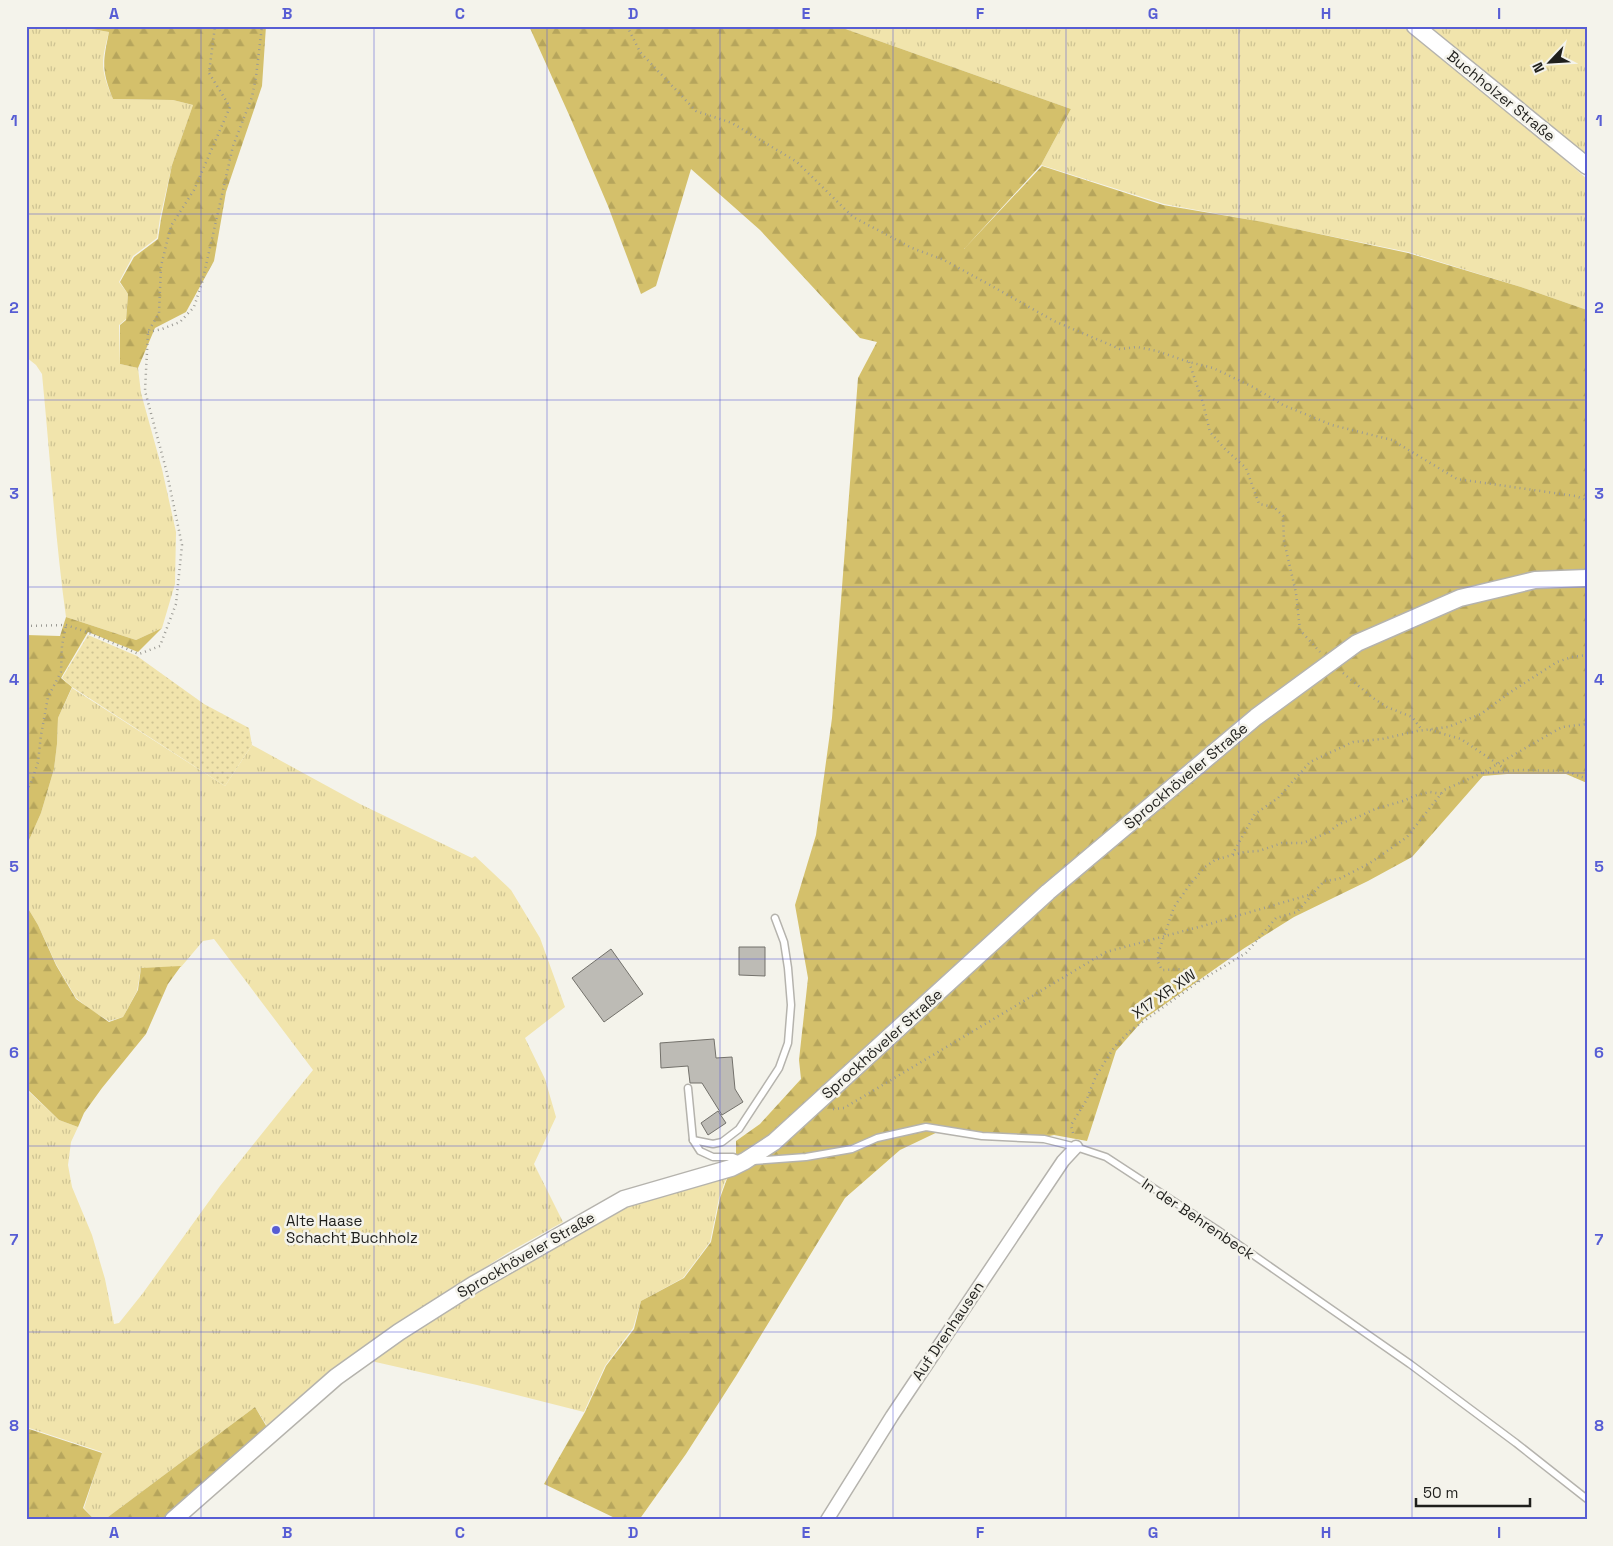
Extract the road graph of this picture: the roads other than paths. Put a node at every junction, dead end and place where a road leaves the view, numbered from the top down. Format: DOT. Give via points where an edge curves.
graph roads {
  1 [pos="1415,26"];
  2 [pos="1587,166"];
  3 [pos="1587,578"];
  4 [pos="775,918"];
  5 [pos="688,1088"];
  6 [pos="693,1140"];
  7 [pos="1076,1147"];
  8 [pos="745,1161"];
  9 [pos="1587,1499"];
  10 [pos="173,1520"];
  11 [pos="827,1520"];
  1 -- 2 [label="street, Buchholzer Straße"];
  3 -- 8 [label="street, Sprockhöveler Straße" via="1535,580 1460,598 1357,643 1256,717 1063,880 774,1142"];
  4 -- 6 [label="lane" via="784,942 791,1005 788,1043 779,1068 739,1129 722,1142 713,1144"];
  5 -- 6 [label="lane"];
  6 -- 8 [label="lane, In der Behrenbeck" via="700,1152"];
  7 -- 8 [label="lane, In der Behrenbeck" via="1044,1139 982,1136 926,1127 876,1138 852,1149 806,1157"];
  7 -- 9 [label="lane, In der Behrenbeck" via="1106,1157 1216,1229 1417,1370"];
  7 -- 11 [label="street, Auf Drenhausen" via="1063,1161 892,1416"];
  8 -- 10 [label="street, Sprockhöveler Straße" via="624,1199 473,1285 336,1377"];
}
